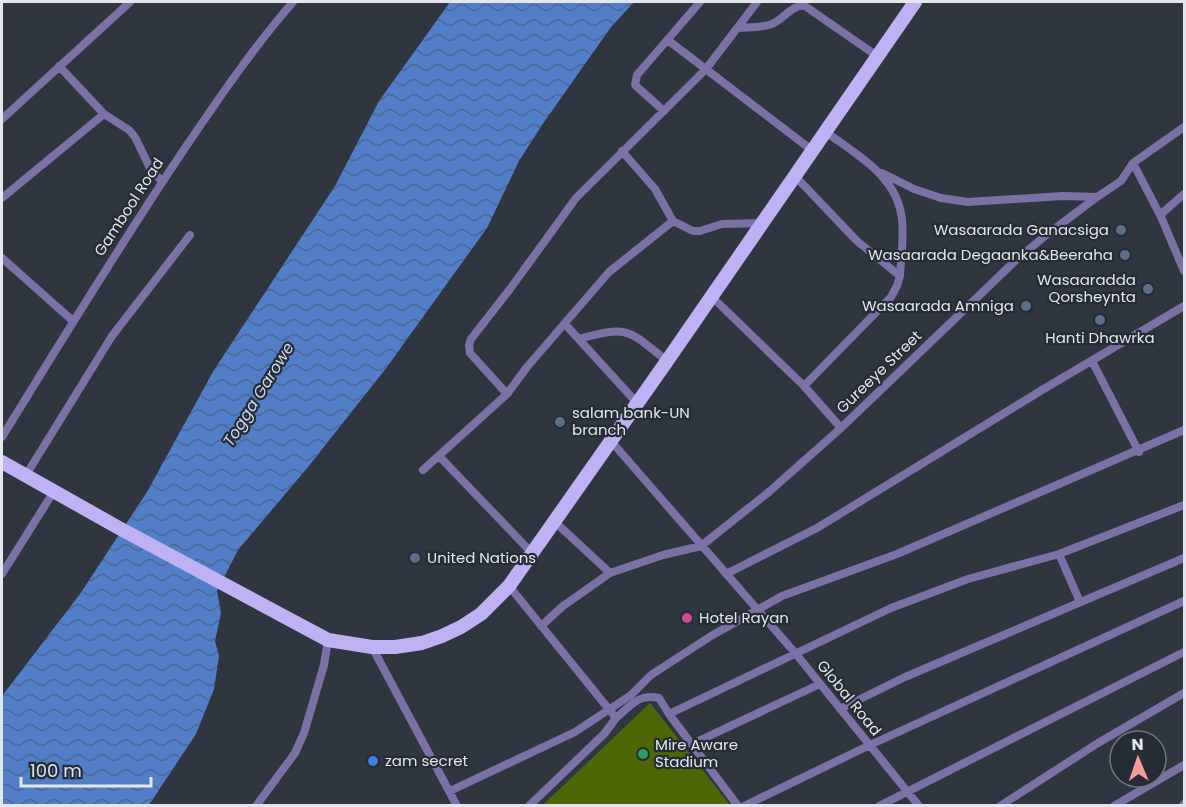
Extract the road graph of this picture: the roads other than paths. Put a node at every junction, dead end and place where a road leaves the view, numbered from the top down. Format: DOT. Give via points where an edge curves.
graph roads {
  1 [pos="130,2"];
  2 [pos="293,2"];
  3 [pos="700,2"];
  4 [pos="757,2"];
  5 [pos="915,2"];
  6 [pos="738,28"];
  7 [pos="669,40"];
  8 [pos="878,56"];
  9 [pos="59,66"];
  10 [pos="706,69"];
  11 [pos="664,111"];
  12 [pos="104,114"];
  13 [pos="2,119"];
  14 [pos="1185,127"];
  15 [pos="826,132"];
  16 [pos="622,151"];
  17 [pos="813,151"];
  18 [pos="1133,163"];
  19 [pos="882,173"];
  20 [pos="794,175"];
  21 [pos="162,182"];
  22 [pos="1185,194"];
  23 [pos="1096,197"];
  24 [pos="2,198"];
  25 [pos="1160,215"];
  26 [pos="673,221"];
  27 [pos="763,223"];
  28 [pos="190,235"];
  29 [pos="2,258"];
  30 [pos="1185,271"];
  31 [pos="900,276"];
  32 [pos="712,297"];
  33 [pos="1185,306"];
  34 [pos="73,321"];
  35 [pos="566,324"];
  36 [pos="579,339"];
  37 [pos="667,361"];
  38 [pos="1092,361"];
  39 [pos="804,386"];
  40 [pos="507,394"];
  41 [pos="637,403"];
  42 [pos="841,428"];
  43 [pos="1185,430"];
  44 [pos="2,437"];
  45 [pos="611,441"];
  46 [pos="1139,452"];
  47 [pos="439,456"];
  48 [pos="2,462"];
  49 [pos="423,470"];
  50 [pos="26,475"];
  51 [pos="54,491"];
  52 [pos="1185,505"];
  53 [pos="555,522"];
  54 [pos="701,546"];
  55 [pos="532,553"];
  56 [pos="1059,554"];
  57 [pos="1185,558"];
  58 [pos="610,573"];
  59 [pos="2,574"];
  60 [pos="726,574"];
  61 [pos="509,586"];
  62 [pos="1185,601"];
  63 [pos="1080,602"];
  64 [pos="757,609"];
  65 [pos="541,626"];
  66 [pos="328,640"];
  67 [pos="372,647"];
  68 [pos="1185,652"];
  69 [pos="796,654"];
  70 [pos="820,684"];
  71 [pos="1185,693"];
  72 [pos="840,709"];
  73 [pos="609,710"];
  74 [pos="669,714"];
  75 [pos="616,718"];
  76 [pos="692,744"];
  77 [pos="870,745"];
  78 [pos="1185,765"];
  79 [pos="450,791"];
  80 [pos="907,791"];
  81 [pos="256,806"];
  82 [pos="457,806"];
  83 [pos="529,806"];
  84 [pos="738,806"];
  85 [pos="744,806"];
  86 [pos="879,806"];
  87 [pos="919,806"];
  88 [pos="1000,806"];
  89 [pos="1114,806"];
  1 -- 9 [label="street"];
  2 -- 21 [label="street, Gambool Road" via="271,26"];
  3 -- 7 [label="street"];
  4 -- 6 [label="street"];
  5 -- 8 [label="main road"];
  6 -- 8 [label="street" via="771,24 793,8 805,6"];
  6 -- 10 [label="street"];
  7 -- 10 [label="street"];
  7 -- 11 [label="street" via="635,80 635,85"];
  8 -- 15 [label="main road"];
  9 -- 12 [label="street"];
  9 -- 13 [label="street"];
  10 -- 11 [label="street"];
  10 -- 17 [label="street"];
  11 -- 16 [label="street"];
  12 -- 21 [label="street" via="135,137 148,166"];
  12 -- 24 [label="street"];
  14 -- 18 [label="street, Gureeye Street"];
  15 -- 17 [label="main road"];
  15 -- 19 [label="street"];
  16 -- 26 [label="street" via="655,189"];
  16 -- 40 [label="street" via="576,198 468,345 470,353"];
  17 -- 20 [label="main road"];
  18 -- 23 [label="street, Gureeye Street" via="1121,181"];
  18 -- 25 [label="street"];
  19 -- 23 [label="street" via="914,189 968,202"];
  19 -- 31 [label="street" via="902,220"];
  20 -- 27 [label="main road"];
  20 -- 31 [label="street" via="857,241"];
  21 -- 34 [label="street, Gambool Road"];
  22 -- 25 [label="street"];
  23 -- 42 [label="street, Gureeye Street" via="1015,261"];
  25 -- 30 [label="street"];
  26 -- 27 [label="street" via="693,231 722,224"];
  26 -- 35 [label="street" via="609,272"];
  27 -- 32 [label="main road"];
  28 -- 50 [label="street" via="112,336"];
  29 -- 34 [label="street"];
  31 -- 39 [label="street" via="891,297"];
  32 -- 37 [label="main road"];
  32 -- 39 [label="street"];
  33 -- 38 [label="street"];
  34 -- 44 [label="street, Gambool Road"];
  35 -- 36 [label="street"];
  35 -- 40 [label="street"];
  36 -- 37 [label="street" via="623,331 636,336"];
  36 -- 41 [label="street"];
  37 -- 41 [label="main road"];
  38 -- 46 [label="street"];
  38 -- 60 [label="street" via="818,528"];
  39 -- 42 [label="street"];
  40 -- 47 [label="street"];
  41 -- 45 [label="main road"];
  42 -- 54 [label="street, Gureeye Street"];
  43 -- 46 [label="street"];
  45 -- 53 [label="main road"];
  45 -- 54 [label="street, Global Road"];
  46 -- 64 [label="street"];
  47 -- 49 [label="street"];
  47 -- 55 [label="street"];
  48 -- 50 [label="main road"];
  50 -- 51 [label="main road"];
  51 -- 59 [label="street"];
  51 -- 66 [label="main road"];
  52 -- 56 [label="street"];
  53 -- 55 [label="main road"];
  53 -- 58 [label="street"];
  54 -- 58 [label="street"];
  54 -- 60 [label="street, Global Road"];
  55 -- 61 [label="main road"];
  56 -- 63 [label="street"];
  56 -- 69 [label="street" via="968,579 891,608"];
  57 -- 63 [label="street"];
  58 -- 65 [label="street"];
  60 -- 64 [label="street, Global Road"];
  61 -- 65 [label="street"];
  61 -- 67 [label="main road" via="481,614 442,636 413,644"];
  62 -- 77 [label="street"];
  63 -- 72 [label="street"];
  64 -- 69 [label="street, Global Road"];
  64 -- 73 [label="street" via="651,675"];
  65 -- 73 [label="street"];
  66 -- 67 [label="main road"];
  66 -- 81 [label="street" via="304,733 295,753"];
  67 -- 79 [label="street"];
  68 -- 80 [label="street"];
  69 -- 70 [label="street, Global Road"];
  69 -- 74 [label="street"];
  70 -- 72 [label="street, Global Road"];
  70 -- 76 [label="street"];
  71 -- 88 [label="street"];
  72 -- 77 [label="street, Global Road"];
  73 -- 75 [label="street"];
  73 -- 79 [label="street" via="575,732"];
  74 -- 75 [label="street" via="659,698 649,696 639,699"];
  74 -- 76 [label="street"];
  75 -- 83 [label="street"];
  76 -- 84 [label="street"];
  77 -- 80 [label="street, Global Road"];
  77 -- 85 [label="street"];
  78 -- 89 [label="street"];
  79 -- 82 [label="street"];
  80 -- 86 [label="street"];
  80 -- 87 [label="street, Global Road"];
}
